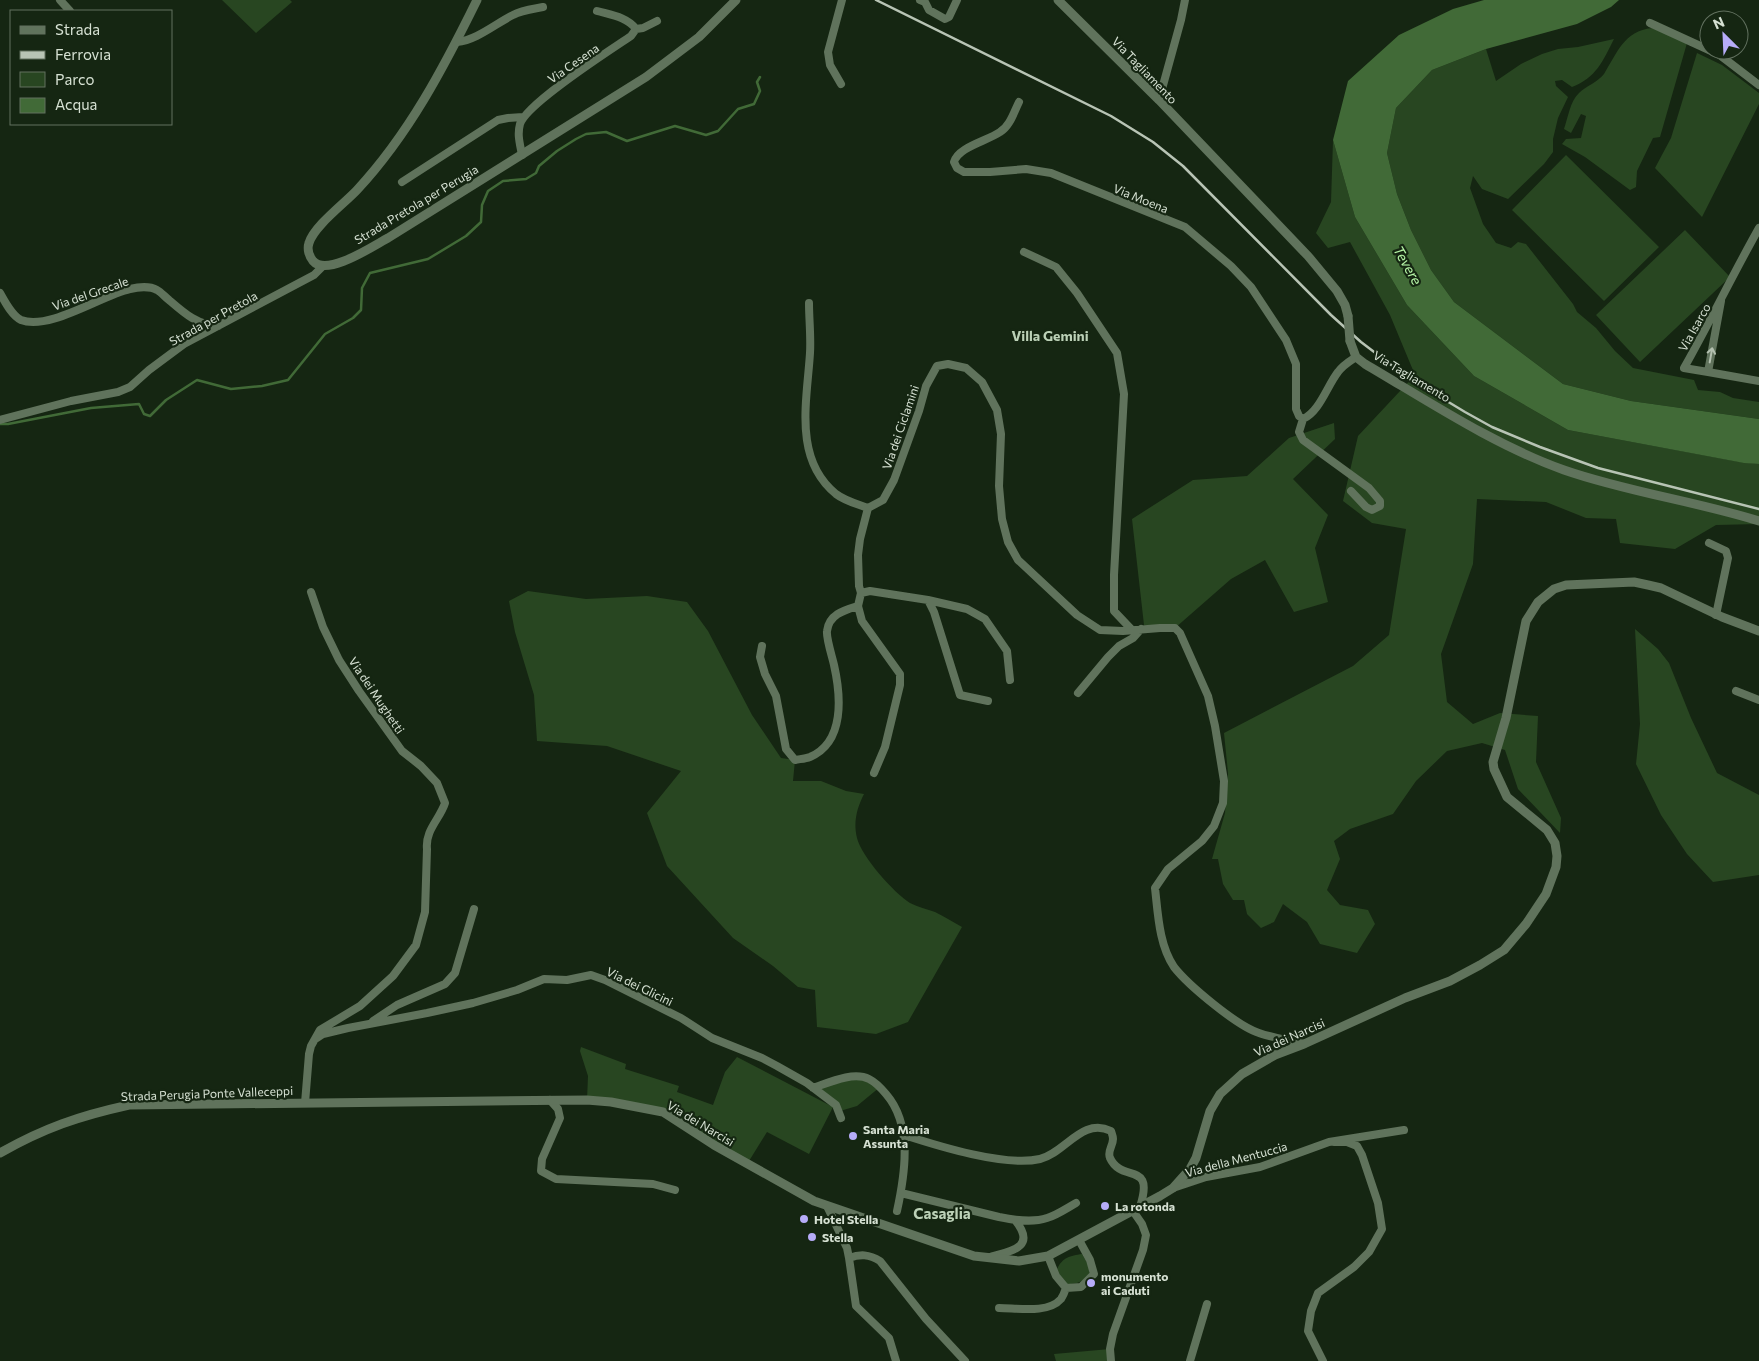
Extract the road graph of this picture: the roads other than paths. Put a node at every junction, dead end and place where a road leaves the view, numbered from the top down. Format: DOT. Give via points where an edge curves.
graph roads {
  1 [pos="60,0"];
  2 [pos="477,0"];
  3 [pos="736,0"];
  4 [pos="842,0"];
  5 [pos="920,0"];
  6 [pos="957,0"];
  7 [pos="1058,0"];
  8 [pos="1184,1"];
  9 [pos="543,7"];
  10 [pos="69,10"];
  11 [pos="597,11"];
  12 [pos="657,21"];
  13 [pos="1650,23"];
  14 [pos="636,29"];
  15 [pos="457,42"];
  16 [pos="1699,45"];
  17 [pos="1726,60"];
  18 [pos="841,84"];
  19 [pos="1759,85"];
  20 [pos="1159,100"];
  21 [pos="1019,102"];
  22 [pos="524,117"];
  23 [pos="522,155"];
  24 [pos="402,182"];
  25 [pos="1759,228"];
  26 [pos="1024,252"];
  27 [pos="324,266"];
  28 [pos="0,293"];
  29 [pos="1721,302"];
  30 [pos="809,303"];
  31 [pos="220,326"];
  32 [pos="1356,357"];
  33 [pos="1708,372"];
  34 [pos="1759,381"];
  35 [pos="1303,419"];
  36 [pos="0,420"];
  37 [pos="1351,491"];
  38 [pos="868,508"];
  39 [pos="1759,522"];
  40 [pos="1709,543"];
  41 [pos="311,592"];
  42 [pos="861,593"];
  43 [pos="928,600"];
  44 [pos="858,606"];
  45 [pos="1716,615"];
  46 [pos="1141,629"];
  47 [pos="1132,630"];
  48 [pos="1759,630"];
  49 [pos="762,646"];
  50 [pos="1010,680"];
  51 [pos="1736,691"];
  52 [pos="1078,692"];
  53 [pos="1759,700"];
  54 [pos="988,701"];
  55 [pos="874,773"];
  56 [pos="474,909"];
  57 [pos="372,1023"];
  58 [pos="317,1038"];
  59 [pos="1304,1044"];
  60 [pos="813,1088"];
  61 [pos="550,1100"];
  62 [pos="305,1103"];
  63 [pos="841,1118"];
  64 [pos="1404,1130"];
  65 [pos="904,1135"];
  66 [pos="1334,1142"];
  67 [pos="0,1153"];
  68 [pos="1173,1188"];
  69 [pos="676,1190"];
  70 [pos="901,1193"];
  71 [pos="1076,1203"];
  72 [pos="827,1206"];
  73 [pos="1137,1209"];
  74 [pos="897,1211"];
  75 [pos="1015,1220"];
  76 [pos="1079,1240"];
  77 [pos="1048,1256"];
  78 [pos="849,1258"];
  79 [pos="986,1258"];
  80 [pos="1066,1288"];
  81 [pos="1206,1304"];
  82 [pos="999,1308"];
  83 [pos="896,1361"];
  84 [pos="965,1361"];
  85 [pos="1111,1361"];
  86 [pos="1190,1361"];
  87 [pos="1323,1361"];
  1 -- 10 [label="street"];
  2 -- 15 [label="street"];
  3 -- 23 [label="street, Strada Pretola per Perugia" via="700,37 646,77"];
  4 -- 18 [label="street" via="828,52 830,66"];
  5 -- 6 [label="street" via="929,10 945,19"];
  7 -- 20 [label="street, Via Tagliamento"];
  8 -- 20 [label="street"];
  9 -- 15 [label="street" via="515,14 473,38"];
  11 -- 14 [label="street" via="626,20"];
  12 -- 14 [label="street, Via Cesena"];
  13 -- 16 [label="street"];
  14 -- 22 [label="street, Via Cesena" via="631,36 537,102"];
  15 -- 27 [label="street" via="404,132 358,189 315,232 308,244 308,253 314,262"];
  17 -- 19 [label="street"];
  20 -- 32 [label="street, Via Tagliamento, bridge" via="1321,270 1345,305"];
  21 -- 35 [label="street, Via Moena" via="1002,132 956,156 957,168 964,172 1026,169 1051,173 1185,228 1251,287 1286,340 1296,364 1296,409"];
  22 -- 23 [label="street" via="518,137"];
  22 -- 24 [label="street" via="498,120"];
  23 -- 27 [label="street, Strada Pretola per Perugia" via="388,238 346,260"];
  25 -- 29 [label="street, Via Isarco"];
  26 -- 47 [label="street" via="1056,266 1117,353 1124,394 1114,611"];
  27 -- 31 [label="street, Strada per Pretola" via="314,275"];
  28 -- 31 [label="street, Via del Grecale" via="20,320 35,323 130,289 148,288 157,290 183,313 205,326"];
  33 -- 29 [label="street, Via Isarco, one-way"];
  29 -- 33 [label="street, Via Isarco" via="1684,368"];
  30 -- 38 [label="street" via="806,404 807,442 812,463 836,494"];
  31 -- 36 [label="street, Strada per Pretola" via="184,344 130,387"];
  32 -- 35 [label="street" via="1338,372 1314,410"];
  32 -- 39 [label="street, Via Tagliamento" via="1481,431 1562,469"];
  33 -- 34 [label="street, Via Isarco"];
  35 -- 37 [label="street, Via Moena" via="1299,432 1302,440 1369,488 1380,500 1380,506 1372,510 1366,507"];
  38 -- 42 [label="street" via="858,555"];
  38 -- 47 [label="street, Via dei Ciclamini" via="883,500 894,480 926,386 937,366 948,364 966,368 982,382 997,410 1001,434 999,486 1002,520 1008,542 1018,560 1086,622 1100,630"];
  40 -- 45 [label="street" via="1726,551 1728,558"];
  41 -- 58 [label="street, Via dei Mughetti" via="323,627 359,692 402,750 437,782 445,803 426,839 425,912 416,945 393,976 360,1006 320,1030"];
  42 -- 43 [label="street" via="870,591"];
  42 -- 44 [label="street"];
  43 -- 50 [label="street" via="967,609 985,619 1007,651"];
  43 -- 54 [label="street" via="960,695"];
  44 -- 49 [label="street" via="841,611 831,620 826,631 838,687 838,725 832,740 809,758 794,760 786,749 776,696 760,657"];
  44 -- 55 [label="street" via="862,621 900,674 885,747"];
  45 -- 48 [label="street"];
  45 -- 59 [label="street, Via dei Narcisi" via="1661,588 1634,582 1566,585 1538,602 1526,621 1506,718 1493,762 1507,797 1546,830 1555,843 1556,868 1546,894 1504,950 1480,965"];
  46 -- 47 [label="street, Via dei Ciclamini"];
  46 -- 52 [label="street" via="1108,657"];
  46 -- 59 [label="street, Via dei Ciclamini" via="1175,628 1180,633 1208,696 1224,781 1223,803 1214,826 1202,841 1168,869 1155,888 1163,940 1174,966 1196,991 1238,1022 1258,1033"];
  51 -- 53 [label="street"];
  56 -- 57 [label="street, Via dei Glicini" via="455,973 445,984 398,1005"];
  57 -- 58 [label="street, Via dei Glicini"];
  57 -- 60 [label="street, Via dei Glicini" via="473,1003 544,979 591,976 681,1018 712,1038 762,1058"];
  58 -- 62 [label="street, Via dei Mughetti" via="309,1054"];
  59 -- 68 [label="street, Via dei Narcisi" via="1259,1063 1220,1094 1206,1122 1196,1158"];
  60 -- 63 [label="street, Via dei Glicini" via="836,1105"];
  60 -- 65 [label="street" via="852,1077 868,1078 890,1099 900,1115"];
  61 -- 62 [label="street, Via dei Narcisi"];
  61 -- 69 [label="street" via="558,1109 560,1118 542,1159 541,1171 556,1179 654,1184"];
  61 -- 72 [label="street, Via dei Narcisi" via="611,1102 663,1112 761,1173"];
  62 -- 67 [label="street, Strada Perugia Ponte Valleceppi" via="129,1105 68,1120 31,1135"];
  64 -- 66 [label="street, Via della Mentuccia"];
  65 -- 70 [label="street"];
  65 -- 73 [label="street" via="976,1154 1027,1161 1042,1159 1087,1130 1103,1127 1111,1131 1113,1140 1108,1153 1111,1161 1122,1171 1138,1175 1144,1182 1145,1192"];
  66 -- 68 [label="street, Via della Mentuccia" via="1260,1167 1206,1177"];
  66 -- 87 [label="street, Via della Mentuccia" via="1357,1146 1362,1154 1378,1203 1382,1229 1369,1252 1318,1293 1310,1311 1308,1330"];
  68 -- 73 [label="street, Via dei Narcisi"];
  70 -- 74 [label="street"];
  70 -- 75 [label="street"];
  71 -- 75 [label="street" via="1047,1218"];
  72 -- 78 [label="street"];
  72 -- 79 [label="street, Via dei Narcisi"];
  73 -- 76 [label="street, Via dei Narcisi"];
  73 -- 85 [label="street" via="1146,1235 1113,1334"];
  75 -- 79 [label="street" via="1022,1228 1024,1240 1020,1247"];
  76 -- 77 [label="street, Via dei Narcisi"];
  76 -- 80 [label="street" via="1094,1274 1081,1287"];
  77 -- 79 [label="street, Via dei Narcisi" via="1019,1261"];
  77 -- 80 [label="street" via="1056,1276"];
  78 -- 83 [label="street" via="856,1306 890,1338"];
  78 -- 84 [label="street" via="859,1254 880,1260 926,1319"];
  80 -- 82 [label="street" via="1062,1298 1050,1306"];
  81 -- 86 [label="street"];
}
